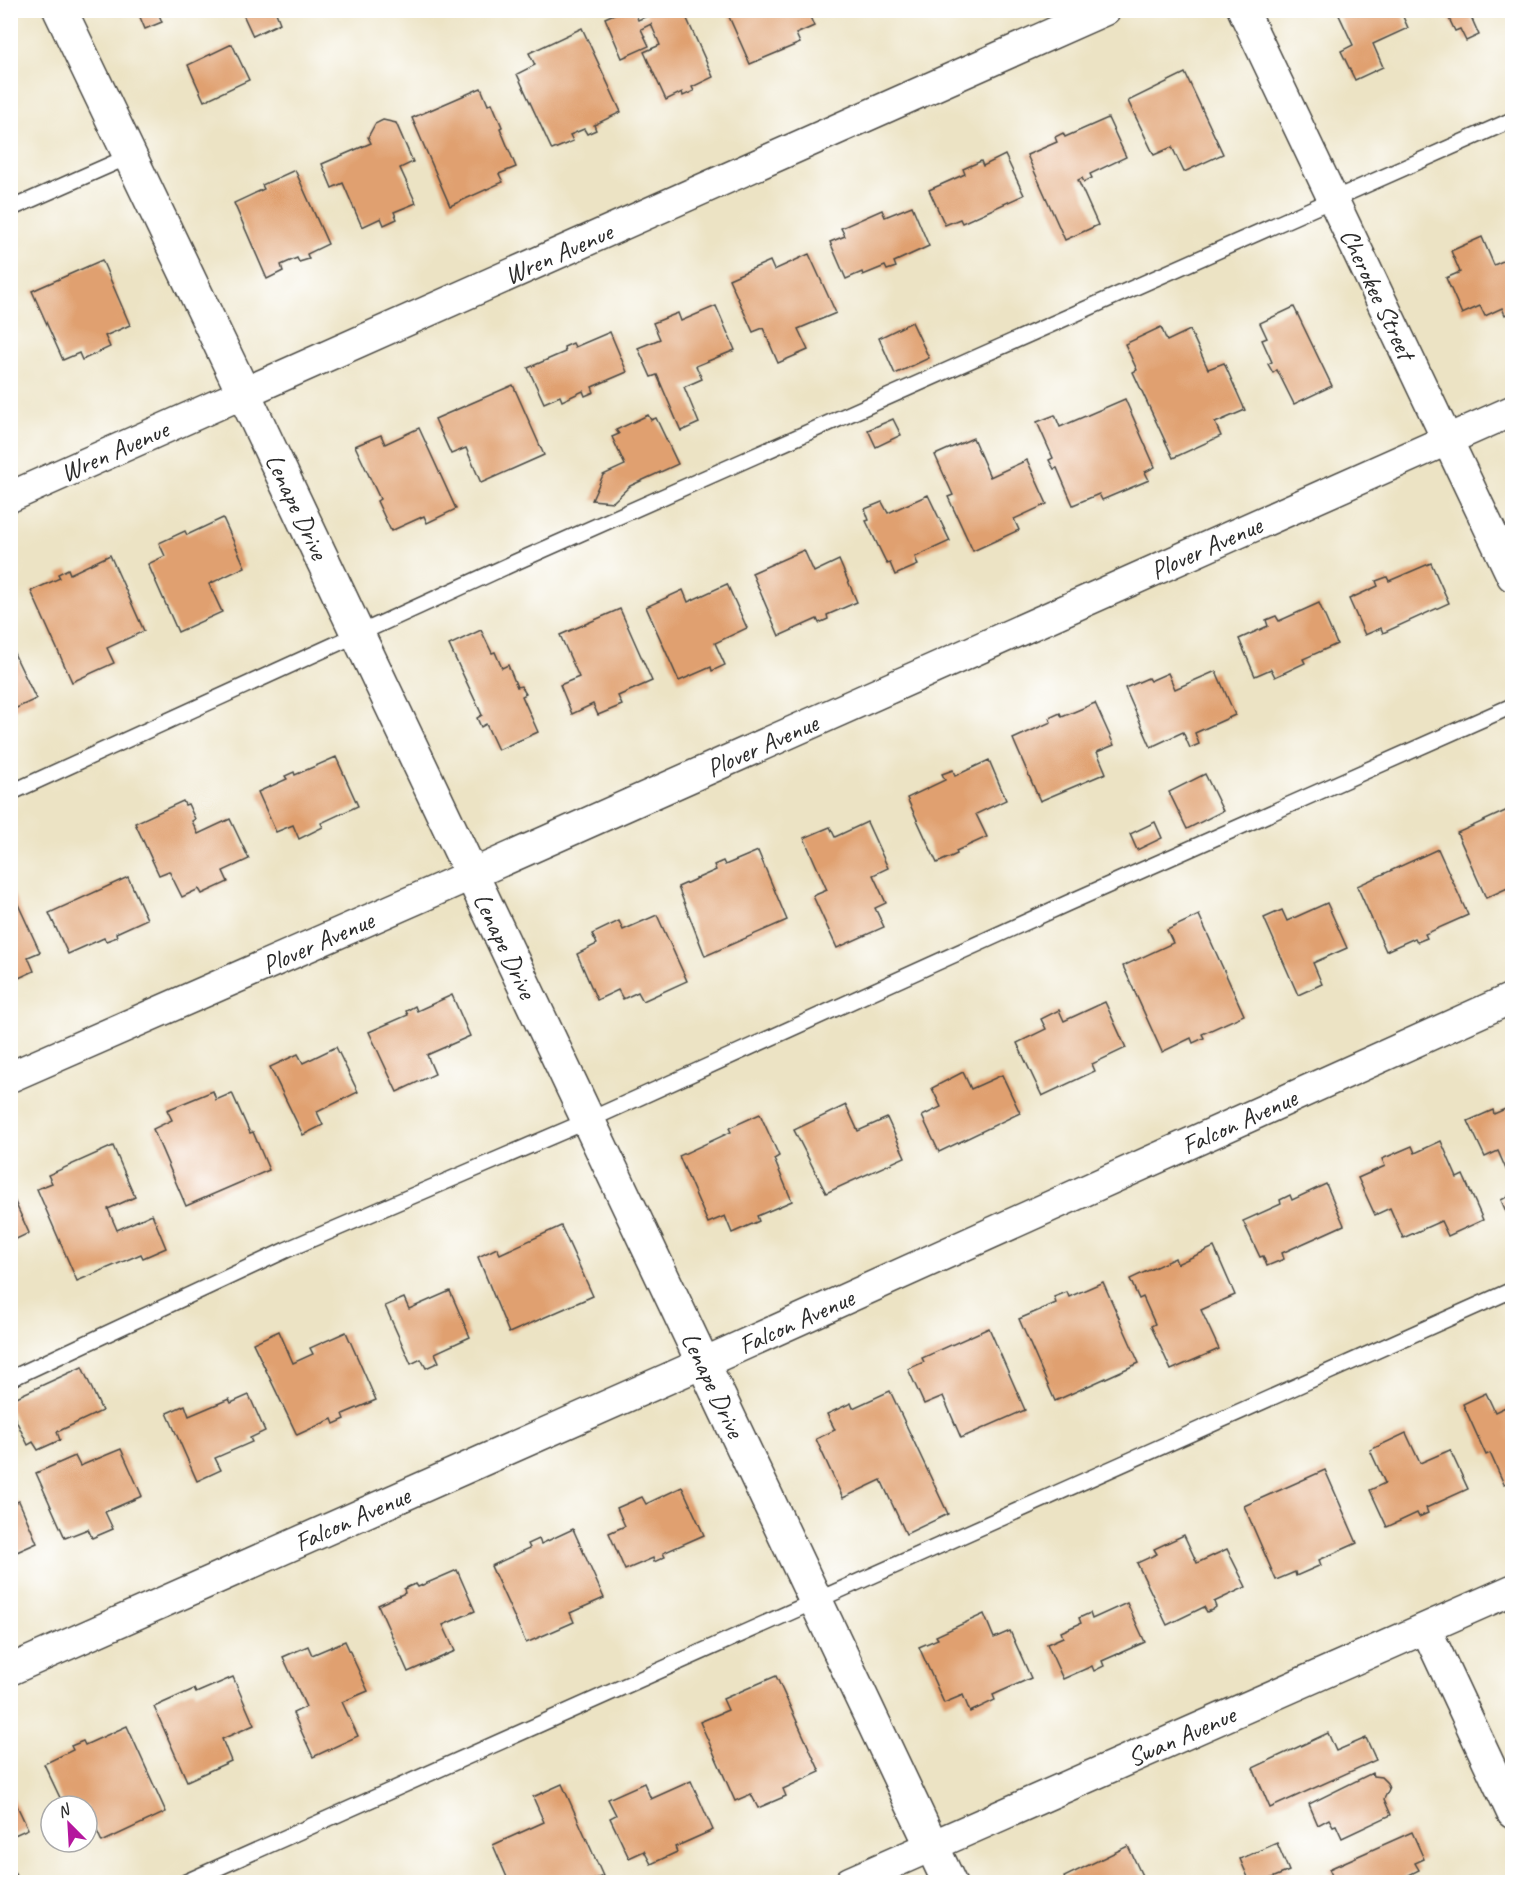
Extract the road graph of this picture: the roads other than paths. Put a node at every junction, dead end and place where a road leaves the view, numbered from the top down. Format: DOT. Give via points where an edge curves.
graph roads {
  1 [pos="60,10"];
  2 [pos="1105,10"];
  3 [pos="1243,10"];
  4 [pos="1512,120"];
  5 [pos="129,156"];
  6 [pos="1333,200"];
  7 [pos="10,209"];
  8 [pos="244,394"];
  9 [pos="1512,411"];
  10 [pos="1448,439"];
  11 [pos="10,497"];
  12 [pos="1512,576"];
  13 [pos="357,635"];
  14 [pos="1512,706"];
  15 [pos="10,793"];
  16 [pos="470,875"];
  17 [pos="1512,998"];
  18 [pos="10,1077"];
  19 [pos="587,1121"];
  20 [pos="1512,1290"];
  21 [pos="702,1363"];
  22 [pos="10,1379"];
  23 [pos="1512,1590"];
  24 [pos="815,1601"];
  25 [pos="1426,1629"];
  26 [pos="10,1670"];
  27 [pos="1512,1813"];
  28 [pos="932,1847"];
  29 [pos="186,1882"];
  30 [pos="850,1882"];
  31 [pos="949,1882"];
  1 -- 5 [label="street, Lenape Drive"];
  2 -- 8 [label="street, Wren Avenue"];
  3 -- 6 [label="street, Cherokee Street"];
  4 -- 6 [label="lane"];
  5 -- 7 [label="lane"];
  5 -- 8 [label="street, Lenape Drive"];
  6 -- 10 [label="street, Cherokee Street"];
  6 -- 13 [label="lane"];
  8 -- 11 [label="street, Wren Avenue"];
  8 -- 13 [label="street, Lenape Drive"];
  9 -- 10 [label="street, Plover Avenue"];
  10 -- 12 [label="street, Cherokee Street"];
  10 -- 16 [label="street, Plover Avenue"];
  13 -- 15 [label="lane"];
  13 -- 16 [label="street, Lenape Drive"];
  14 -- 19 [label="lane"];
  16 -- 18 [label="street, Plover Avenue"];
  16 -- 19 [label="street, Lenape Drive"];
  17 -- 21 [label="street, Falcon Avenue"];
  19 -- 21 [label="street, Lenape Drive"];
  19 -- 22 [label="lane" via="286,1250"];
  20 -- 24 [label="lane"];
  21 -- 24 [label="street, Lenape Drive"];
  21 -- 26 [label="street, Falcon Avenue"];
  23 -- 25 [label="street, Swan Avenue"];
  24 -- 28 [label="street, Lenape Drive"];
  24 -- 29 [label="lane"];
  25 -- 27 [label="street"];
  25 -- 28 [label="street, Swan Avenue"];
  28 -- 30 [label="street, Swan Avenue"];
  28 -- 31 [label="street, Lenape Drive"];
}
